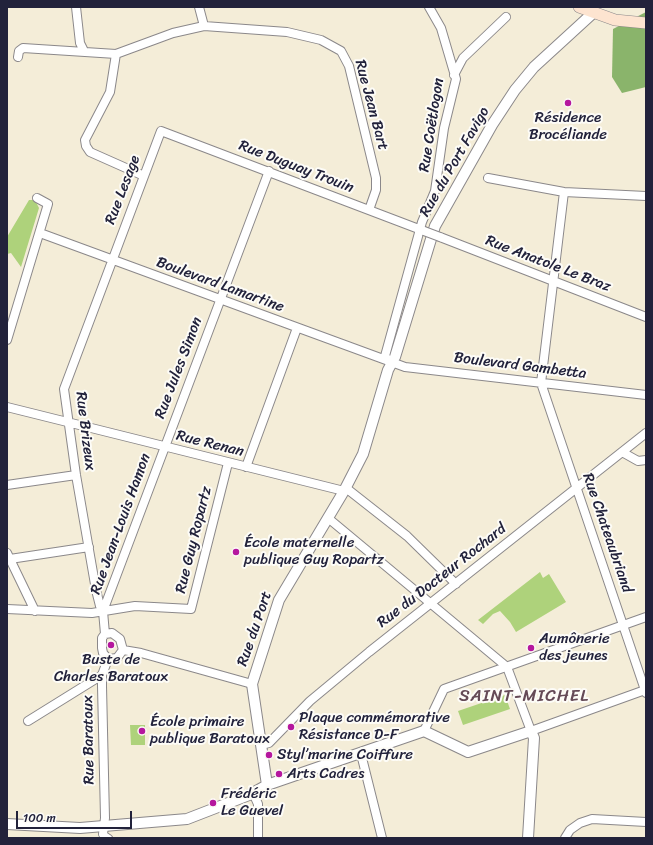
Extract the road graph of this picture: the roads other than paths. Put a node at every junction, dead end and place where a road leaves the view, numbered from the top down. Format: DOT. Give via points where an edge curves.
graph roads {
  1 [pos="76,7"];
  2 [pos="199,7"];
  3 [pos="429,7"];
  4 [pos="579,7"];
  5 [pos="596,10"];
  6 [pos="506,17"];
  7 [pos="646,22"];
  8 [pos="204,26"];
  9 [pos="84,51"];
  10 [pos="116,54"];
  11 [pos="18,57"];
  12 [pos="454,75"];
  13 [pos="161,131"];
  14 [pos="269,171"];
  15 [pos="144,176"];
  16 [pos="488,178"];
  17 [pos="564,192"];
  18 [pos="646,196"];
  19 [pos="37,198"];
  20 [pos="370,210"];
  21 [pos="422,230"];
  22 [pos="40,233"];
  23 [pos="112,260"];
  24 [pos="553,281"];
  25 [pos="220,300"];
  26 [pos="646,317"];
  27 [pos="297,328"];
  28 [pos="7,340"];
  29 [pos="391,363"];
  30 [pos="541,383"];
  31 [pos="646,395"];
  32 [pos="7,407"];
  33 [pos="69,424"];
  34 [pos="646,432"];
  35 [pos="164,447"];
  36 [pos="622,452"];
  37 [pos="646,460"];
  38 [pos="228,463"];
  39 [pos="246,467"];
  40 [pos="76,475"];
  41 [pos="7,485"];
  42 [pos="576,487"];
  43 [pos="345,490"];
  44 [pos="328,518"];
  45 [pos="89,547"];
  46 [pos="9,556"];
  47 [pos="456,584"];
  48 [pos="431,603"];
  49 [pos="7,610"];
  50 [pos="35,611"];
  51 [pos="103,612"];
  52 [pos="646,617"];
  53 [pos="622,626"];
  54 [pos="105,634"];
  55 [pos="123,650"];
  56 [pos="108,659"];
  57 [pos="507,667"];
  58 [pos="102,675"];
  59 [pos="252,684"];
  60 [pos="645,691"];
  61 [pos="28,721"];
  62 [pos="424,731"];
  63 [pos="531,731"];
  64 [pos="260,745"];
  65 [pos="361,754"];
  66 [pos="267,785"];
  67 [pos="254,793"];
  68 [pos="646,822"];
  69 [pos="7,824"];
  70 [pos="105,833"];
  71 [pos="258,838"];
  72 [pos="382,838"];
  73 [pos="528,838"];
  74 [pos="564,838"];
  1 -- 9 [label="street" via="80,43"];
  2 -- 8 [label="street"];
  3 -- 12 [label="street, Rue Coëtlogon" via="441,28"];
  4 -- 5 [label="main road"];
  5 -- 7 [label="main road" via="615,20"];
  5 -- 29 [label="street, Rue du Port Favigo" via="534,67 492,125 435,226"];
  6 -- 12 [label="street" via="463,58"];
  8 -- 10 [label="street, Rue Jean Bart" via="141,43"];
  8 -- 20 [label="street, Rue Jean Bart" via="287,32 321,40 341,51 349,66 376,178 376,190"];
  9 -- 10 [label="street"];
  9 -- 11 [label="street" via="23,48 19,51"];
  10 -- 15 [label="street" via="110,92 85,140 86,146 90,152"];
  12 -- 21 [label="street, Rue Coëtlogon" via="456,79 444,128 435,191"];
  13 -- 14 [label="street, Rue Duguay Trouin"];
  13 -- 15 [label="street, Rue Lesage"];
  14 -- 20 [label="street, Rue Duguay Trouin"];
  14 -- 25 [label="street, Rue Jules Simon"];
  15 -- 23 [label="street, Rue Lesage"];
  16 -- 17 [label="street"];
  17 -- 18 [label="street"];
  17 -- 24 [label="street"];
  19 -- 22 [label="street" via="48,204"];
  20 -- 21 [label="street, Rue Duguay Trouin"];
  21 -- 24 [label="street, Rue Anatole Le Braz, bridge"];
  21 -- 29 [label="street, Rue Coëtlogon" via="385,356"];
  22 -- 23 [label="street, Boulevard Lamartine"];
  22 -- 28 [label="street"];
  23 -- 25 [label="street, Boulevard Lamartine"];
  23 -- 33 [label="street, Rue Brizeux" via="64,389"];
  24 -- 26 [label="street, Rue Anatole Le Braz"];
  24 -- 30 [label="street"];
  25 -- 27 [label="street, Boulevard Lamartine"];
  25 -- 35 [label="street, Rue Jules Simon"];
  27 -- 29 [label="street, Boulevard Lamartine"];
  27 -- 39 [label="street"];
  29 -- 30 [label="street, Boulevard Gambetta" via="405,367"];
  29 -- 43 [label="street, Rue du Port" via="363,454"];
  30 -- 31 [label="street, Boulevard Gambetta"];
  30 -- 42 [label="street, Rue Chateaubriand"];
  32 -- 33 [label="street, Rue Renan"];
  33 -- 35 [label="street, Rue Renan"];
  33 -- 40 [label="street, Rue Brizeux"];
  34 -- 36 [label="street, Rue du Docteur Rochard"];
  35 -- 38 [label="street, Rue Renan"];
  35 -- 51 [label="street, Rue Jean-Louis Hamon"];
  36 -- 37 [label="street" via="638,461"];
  36 -- 42 [label="street, Rue du Docteur Rochard"];
  38 -- 39 [label="street, Rue Renan"];
  38 -- 51 [label="street, Rue Guy Ropartz" via="191,609 136,606"];
  39 -- 43 [label="street, Rue Renan"];
  40 -- 41 [label="street"];
  40 -- 45 [label="street, Rue Brizeux"];
  42 -- 47 [label="street, Rue du Docteur Rochard"];
  42 -- 53 [label="street, Rue Chateaubriand"];
  43 -- 44 [label="street, Rue du Port"];
  43 -- 47 [label="street" via="407,536"];
  44 -- 48 [label="street"];
  44 -- 59 [label="street, Rue du Port" via="279,600"];
  45 -- 46 [label="street"];
  45 -- 51 [label="street, Rue Brizeux" via="98,600"];
  46 -- 50 [label="street"];
  47 -- 48 [label="street, Rue du Docteur Rochard"];
  48 -- 57 [label="street"];
  48 -- 64 [label="street, Rue du Docteur Rochard" via="310,701 269,743"];
  49 -- 50 [label="street"];
  50 -- 51 [label="street" via="92,614"];
  51 -- 54 [label="street"];
  52 -- 53 [label="street"];
  53 -- 57 [label="street"];
  53 -- 60 [label="street, Rue Chateaubriand"];
  54 -- 55 [label="street" via="112,633 118,636"];
  54 -- 56 [label="street" via="102,638 102,648"];
  55 -- 56 [label="street" via="117,658"];
  55 -- 59 [label="street"];
  56 -- 58 [label="street"];
  57 -- 62 [label="street" via="444,689"];
  57 -- 63 [label="street"];
  58 -- 61 [label="street"];
  58 -- 70 [label="street, Rue Baratoux"];
  59 -- 64 [label="street, Rue du Port"];
  60 -- 63 [label="street"];
  62 -- 63 [label="street" via="468,752"];
  62 -- 65 [label="street"];
  63 -- 73 [label="street" via="534,738"];
  64 -- 66 [label="street, Rue du Port"];
  65 -- 66 [label="street"];
  65 -- 72 [label="street"];
  66 -- 67 [label="street"];
  67 -- 70 [label="street" via="187,820"];
  67 -- 71 [label="street" via="258,804"];
  68 -- 74 [label="street" via="592,819 580,823"];
  69 -- 70 [label="street" via="80,828"];
}
